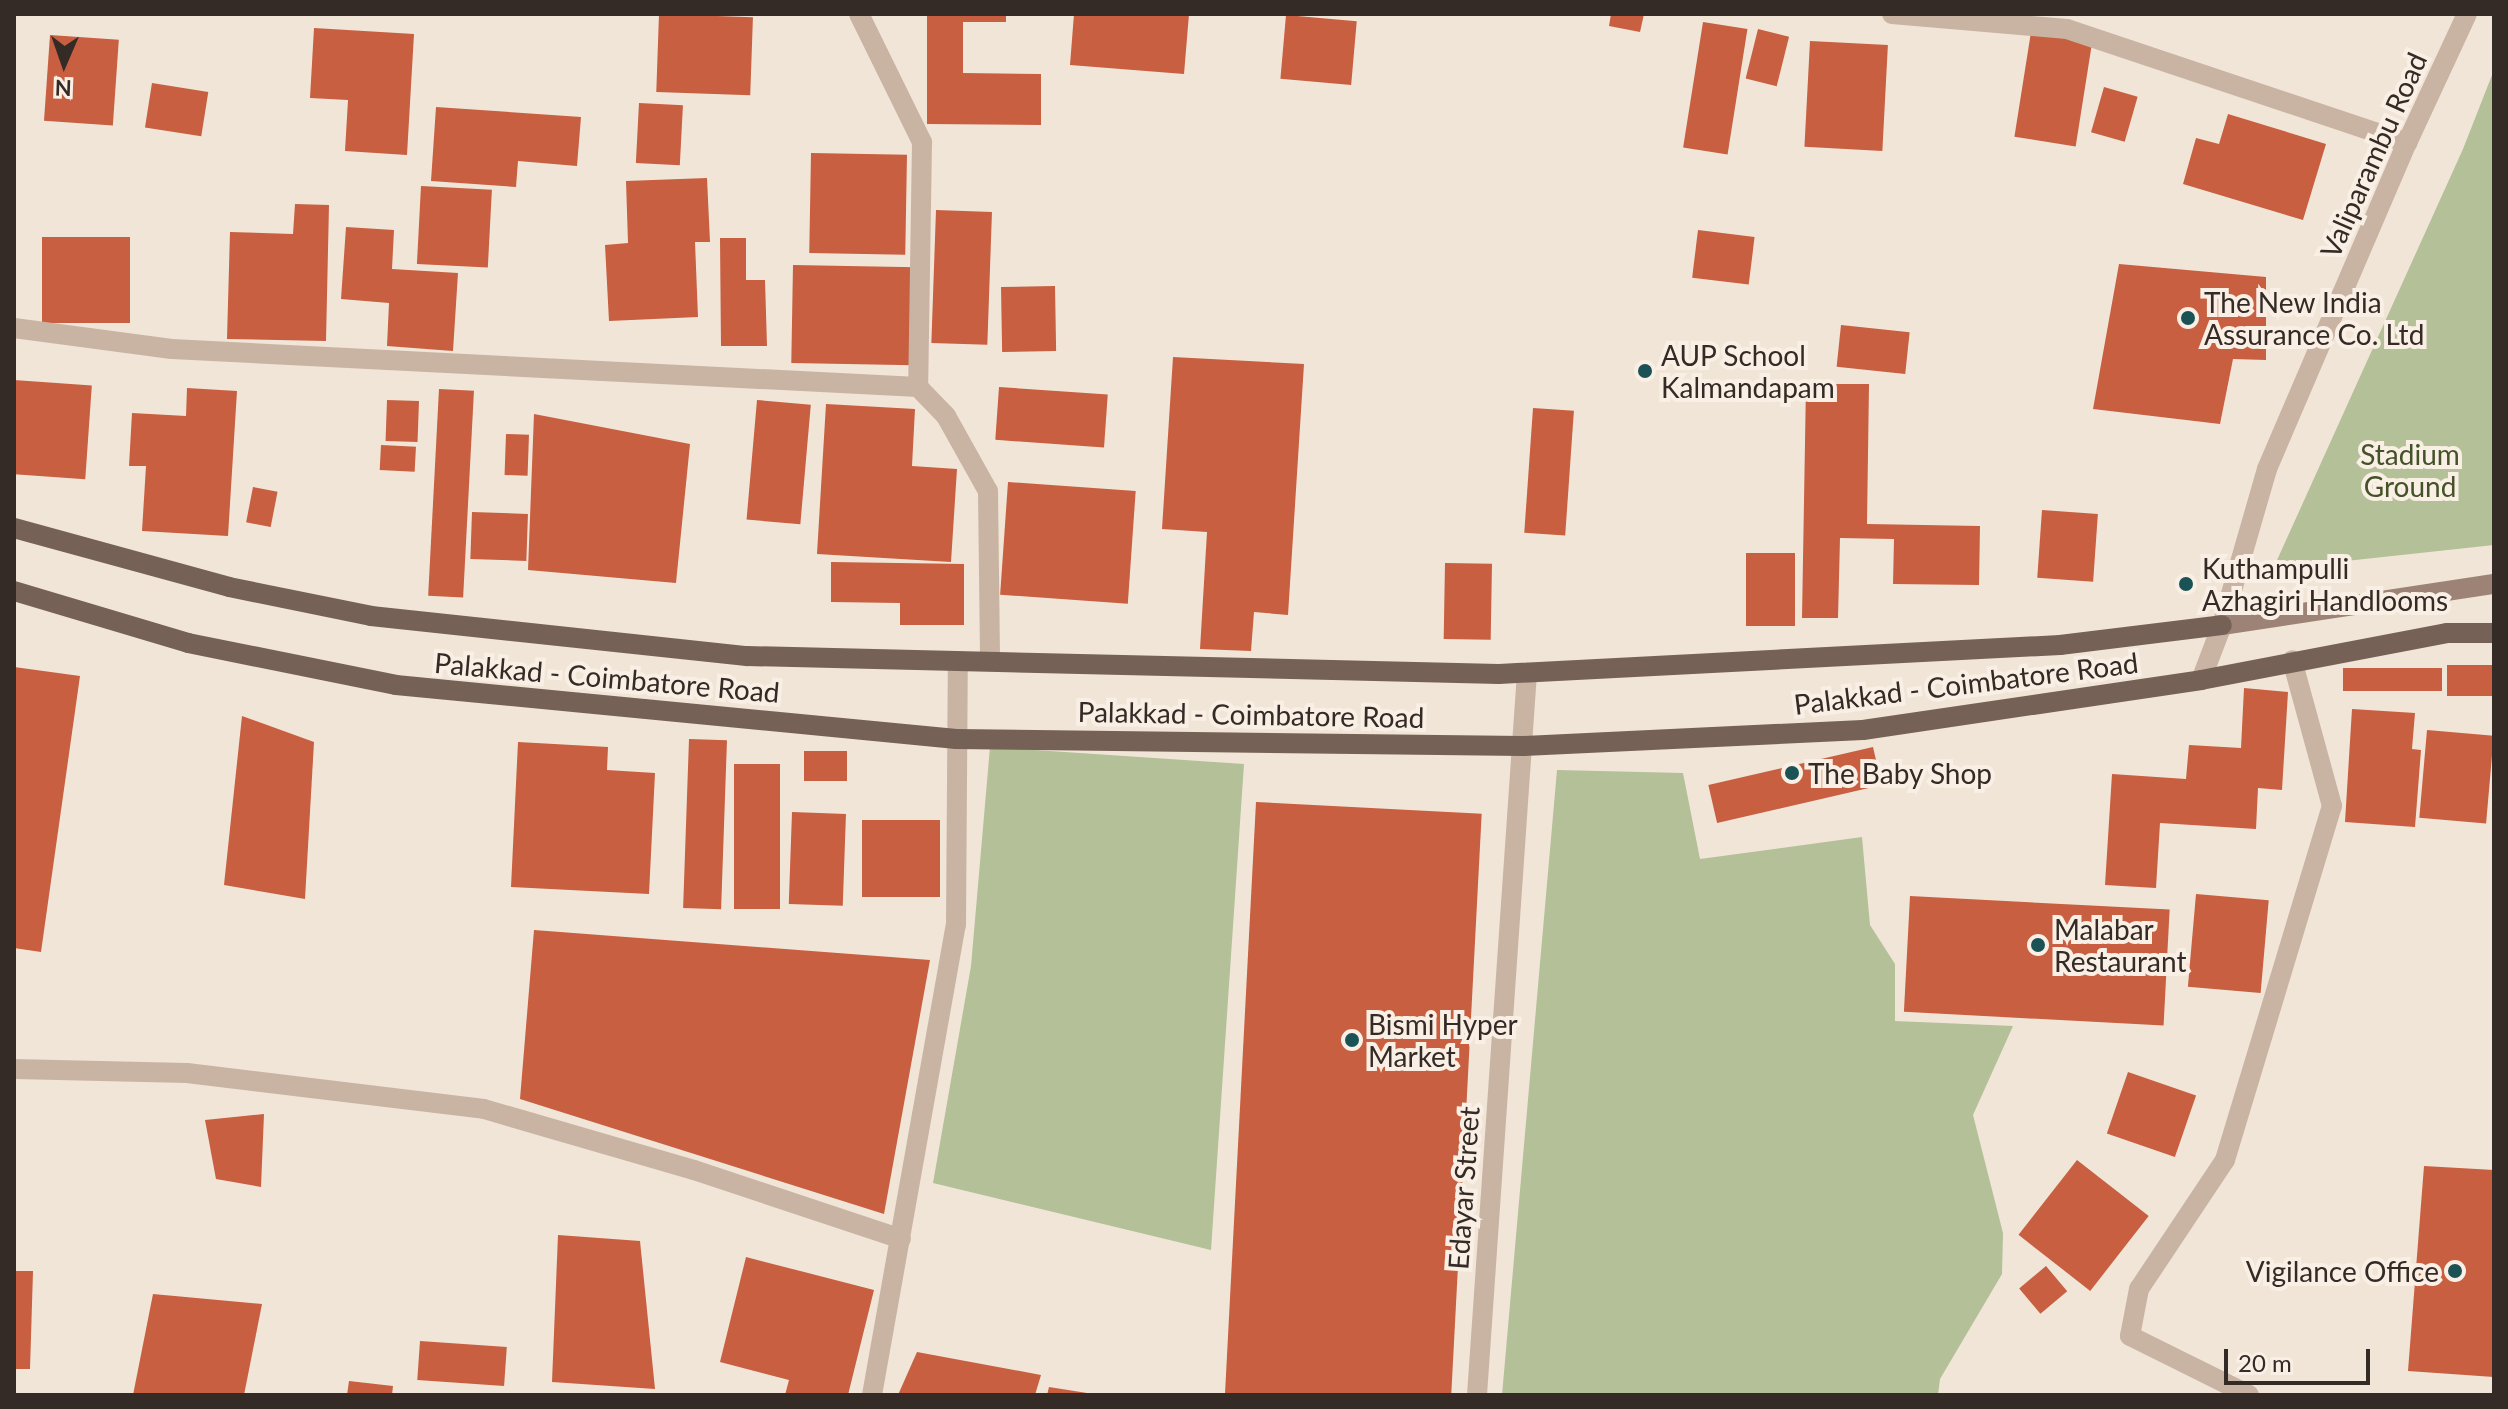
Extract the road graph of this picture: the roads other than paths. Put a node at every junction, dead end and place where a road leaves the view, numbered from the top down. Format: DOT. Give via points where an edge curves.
graph roads {
  1 [pos="859,14"];
  2 [pos="1892,14"];
  3 [pos="2467,14"];
  4 [pos="2407,143"];
  5 [pos="14,328"];
  6 [pos="918,387"];
  7 [pos="14,528"];
  8 [pos="2494,584"];
  9 [pos="14,591"];
  10 [pos="2222,625"];
  11 [pos="2494,633"];
  12 [pos="2292,660"];
  13 [pos="958,661"];
  14 [pos="990,661"];
  15 [pos="1527,673"];
  16 [pos="2201,680"];
  17 [pos="956,739"];
  18 [pos="1523,746"];
  19 [pos="14,1069"];
  20 [pos="901,1239"];
  21 [pos="872,1395"];
  22 [pos="1477,1395"];
  23 [pos="2249,1395"];
  1 -- 6 [label="street" via="922,142"];
  2 -- 4 [label="street" via="2067,29"];
  3 -- 4 [label="street, Valiparambu Road"];
  4 -- 10 [label="street, Valiparambu Road" via="2267,469"];
  5 -- 6 [label="street" via="172,349"];
  6 -- 14 [label="street" via="946,416 988,491"];
  7 -- 13 [label="main road, Palakkad - Coimbatore Road" via="229,587 371,616 747,656"];
  8 -- 10 [label="street"];
  9 -- 17 [label="main road, Palakkad - Coimbatore Road" via="188,643 396,685"];
  10 -- 15 [label="main road, Palakkad - Coimbatore Road" via="2060,645"];
  10 -- 16 [label="street, Valiparambu Road"];
  11 -- 12 [label="main road, Palakkad - Coimbatore Road" via="2447,633"];
  12 -- 16 [label="main road, Palakkad - Coimbatore Road"];
  12 -- 23 [label="street" via="2332,806 2225,1160 2139,1289 2130,1336"];
  13 -- 14 [label="main road, Palakkad - Coimbatore Road"];
  13 -- 17 [label="street"];
  14 -- 15 [label="main road, Palakkad - Coimbatore Road"];
  15 -- 18 [label="street, Edayar Street"];
  16 -- 18 [label="main road, Palakkad - Coimbatore Road" via="1863,730"];
  17 -- 18 [label="main road, Palakkad - Coimbatore Road"];
  17 -- 20 [label="street" via="956,925"];
  18 -- 22 [label="street, Edayar Street"];
  19 -- 20 [label="street" via="187,1073 484,1109 694,1170"];
  20 -- 21 [label="street"];
}
